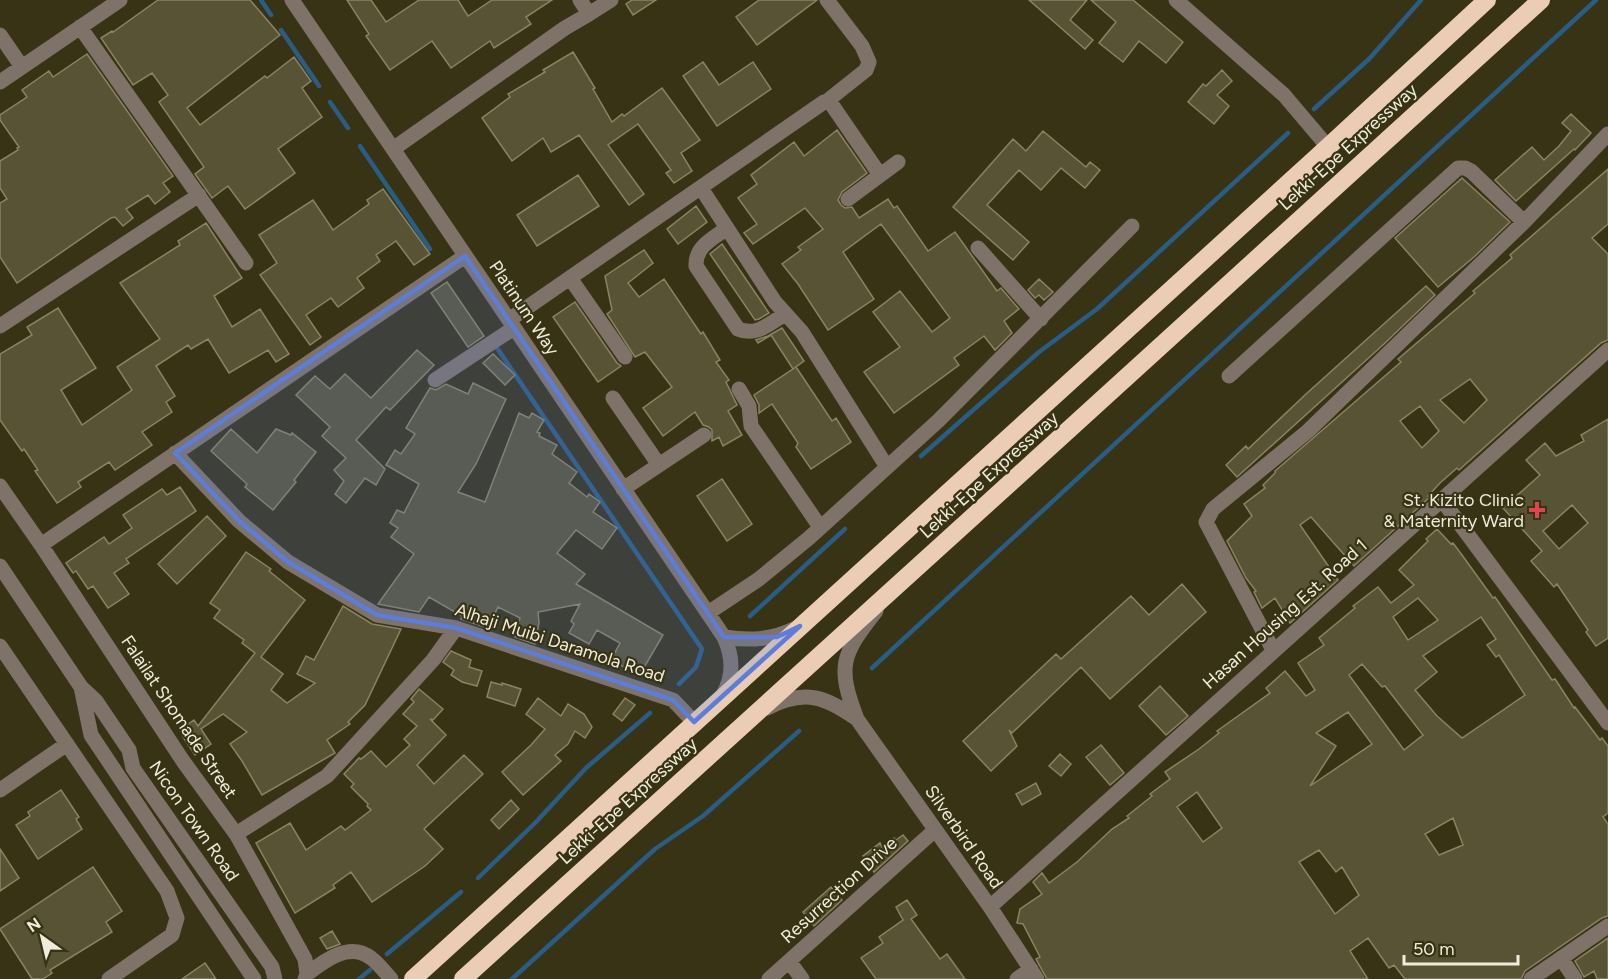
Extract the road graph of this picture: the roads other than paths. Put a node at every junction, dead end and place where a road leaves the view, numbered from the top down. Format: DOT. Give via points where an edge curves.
graph roads {
  1 [pos="120,0"];
  2 [pos="292,0"];
  3 [pos="580,0"];
  4 [pos="611,0"];
  5 [pos="827,0"];
  6 [pos="1176,0"];
  7 [pos="1487,0"];
  8 [pos="1532,0"];
  9 [pos="1541,0"];
  10 [pos="589,14"];
  11 [pos="1513,25"];
  12 [pos="80,27"];
  13 [pos="0,35"];
  14 [pos="22,67"];
  15 [pos="0,82"];
  16 [pos="827,101"];
  17 [pos="1608,134"];
  18 [pos="1328,147"];
  19 [pos="393,149"];
  20 [pos="898,162"];
  21 [pos="880,175"];
  22 [pos="701,188"];
  23 [pos="199,195"];
  24 [pos="848,199"];
  25 [pos="1524,222"];
  26 [pos="1132,226"];
  27 [pos="727,228"];
  28 [pos="978,248"];
  29 [pos="465,256"];
  30 [pos="246,262"];
  31 [pos="570,279"];
  32 [pos="786,314"];
  33 [pos="1041,319"];
  34 [pos="512,324"];
  35 [pos="0,326"];
  36 [pos="1608,350"];
  37 [pos="625,357"];
  38 [pos="1229,376"];
  39 [pos="435,380"];
  40 [pos="739,389"];
  41 [pos="613,398"];
  42 [pos="704,435"];
  43 [pos="175,453"];
  44 [pos="659,465"];
  45 [pos="887,467"];
  46 [pos="0,486"];
  47 [pos="623,489"];
  48 [pos="1442,500"];
  49 [pos="820,527"];
  50 [pos="41,545"];
  51 [pos="0,566"];
  52 [pos="890,593"];
  53 [pos="708,614"];
  54 [pos="800,626"];
  55 [pos="456,628"];
  56 [pos="724,637"];
  57 [pos="0,646"];
  58 [pos="1273,650"];
  59 [pos="81,687"];
  60 [pos="723,695"];
  61 [pos="752,717"];
  62 [pos="857,719"];
  63 [pos="110,722"];
  64 [pos="694,722"];
  65 [pos="1608,723"];
  66 [pos="91,735"];
  67 [pos="67,744"];
  68 [pos="133,768"];
  69 [pos="119,777"];
  70 [pos="0,790"];
  71 [pos="935,830"];
  72 [pos="236,834"];
  73 [pos="990,907"];
  74 [pos="1608,926"];
  75 [pos="1561,958"];
  76 [pos="789,961"];
  77 [pos="1034,974"];
  78 [pos="306,977"];
  79 [pos="109,979"];
  80 [pos="254,979"];
  81 [pos="275,979"];
  82 [pos="391,979"];
  83 [pos="413,979"];
  84 [pos="464,979"];
  85 [pos="769,979"];
  86 [pos="802,979"];
  87 [pos="1017,979"];
  88 [pos="1531,979"];
  89 [pos="1575,979"];
  1 -- 12 [label="street"];
  2 -- 19 [label="street, Platinum Way"];
  3 -- 10 [label="street"];
  4 -- 10 [label="street"];
  5 -- 16 [label="street" via="862,46 869,62 866,70"];
  6 -- 18 [label="street" via="1284,95"];
  7 -- 18 [label="highway, Lekki-Epe Expressway"];
  8 -- 11 [label="highway"];
  9 -- 11 [label="highway, Lekki-Epe Expressway"];
  10 -- 19 [label="street"];
  11 -- 52 [label="highway, Lekki-Epe Expressway"];
  12 -- 14 [label="street"];
  12 -- 23 [label="street"];
  13 -- 14 [label="street"];
  14 -- 15 [label="street"];
  16 -- 21 [label="street"];
  16 -- 22 [label="street"];
  17 -- 25 [label="street"];
  18 -- 54 [label="highway, Lekki-Epe Expressway"];
  19 -- 29 [label="street, Platinum Way"];
  20 -- 21 [label="street"];
  21 -- 24 [label="street"];
  22 -- 27 [label="street"];
  22 -- 31 [label="street"];
  23 -- 30 [label="street"];
  23 -- 35 [label="street"];
  25 -- 38 [label="street" via="1471,171 1458,168"];
  25 -- 58 [label="street" via="1308,431 1208,517 1206,522"];
  26 -- 33 [label="street"];
  27 -- 32 [label="street"];
  27 -- 32 [label="street" via="700,248 696,266 738,329 747,333 758,330"];
  28 -- 33 [label="street"];
  29 -- 34 [label="street, Platinum Way"];
  29 -- 43 [label="street"];
  31 -- 34 [label="street"];
  31 -- 37 [label="street"];
  32 -- 45 [label="street" via="802,332"];
  33 -- 45 [label="street"];
  34 -- 39 [label="street"];
  34 -- 47 [label="street, Platinum Way"];
  36 -- 48 [label="street, Hasan Housing Est. Road 1"];
  40 -- 49 [label="street" via="749,406 751,426"];
  41 -- 44 [label="street"];
  42 -- 44 [label="street"];
  43 -- 50 [label="street"];
  43 -- 55 [label="street, Alhaji Muibi Daramola Road" via="239,521 288,562 377,615"];
  44 -- 47 [label="street"];
  45 -- 49 [label="street"];
  46 -- 50 [label="street, Falailat Shomade Street"];
  47 -- 53 [label="street, Platinum Way"];
  48 -- 58 [label="street, Hasan Housing Est. Road 1"];
  48 -- 65 [label="street"];
  49 -- 53 [label="street" via="759,579"];
  50 -- 72 [label="street, Falailat Shomade Street" via="183,761"];
  51 -- 59 [label="street, Nicon Town Road"];
  52 -- 61 [label="highway, Lekki-Epe Expressway"];
  52 -- 62 [label="street" via="846,657 844,675"];
  53 -- 56 [label="street, Platinum Way"];
  54 -- 56 [label="street" via="777,637"];
  54 -- 60 [label="highway, Lekki-Epe Expressway"];
  55 -- 64 [label="street, Alhaji Muibi Daramola Road" via="673,700"];
  55 -- 72 [label="street" via="433,660 327,776"];
  56 -- 60 [label="street, Platinum Way" via="732,665"];
  57 -- 67 [label="street"];
  58 -- 73 [label="street, Hasan Housing Est. Road 1"];
  59 -- 63 [label="street, Nicon Town Road"];
  59 -- 66 [label="street, Nicon Town Road"];
  60 -- 64 [label="highway, Lekki-Epe Expressway"];
  61 -- 62 [label="street" via="785,699 812,697 836,704"];
  61 -- 84 [label="highway, Lekki-Epe Expressway"];
  62 -- 71 [label="street, Silverbird Road"];
  63 -- 66 [label="street"];
  63 -- 68 [label="street, Nicon Town Road" via="129,750"];
  64 -- 83 [label="highway, Lekki-Epe Expressway"];
  66 -- 69 [label="street, Nicon Town Road"];
  67 -- 70 [label="street"];
  67 -- 79 [label="street" via="166,891 177,918 172,935"];
  68 -- 69 [label="street"];
  68 -- 81 [label="street, Nicon Town Road" via="272,967"];
  69 -- 80 [label="street, Nicon Town Road"];
  71 -- 73 [label="street, Silverbird Road"];
  71 -- 76 [label="street, Resurrection Drive"];
  72 -- 78 [label="street, Falailat Shomade Street" via="305,959"];
  73 -- 77 [label="street, Silverbird Road"];
  74 -- 75 [label="street"];
  75 -- 88 [label="street"];
  75 -- 89 [label="street"];
  76 -- 85 [label="street, Resurrection Drive"];
  76 -- 86 [label="street"];
  77 -- 87 [label="street"];
  78 -- 82 [label="street" via="322,962 356,951 371,958"];
}
